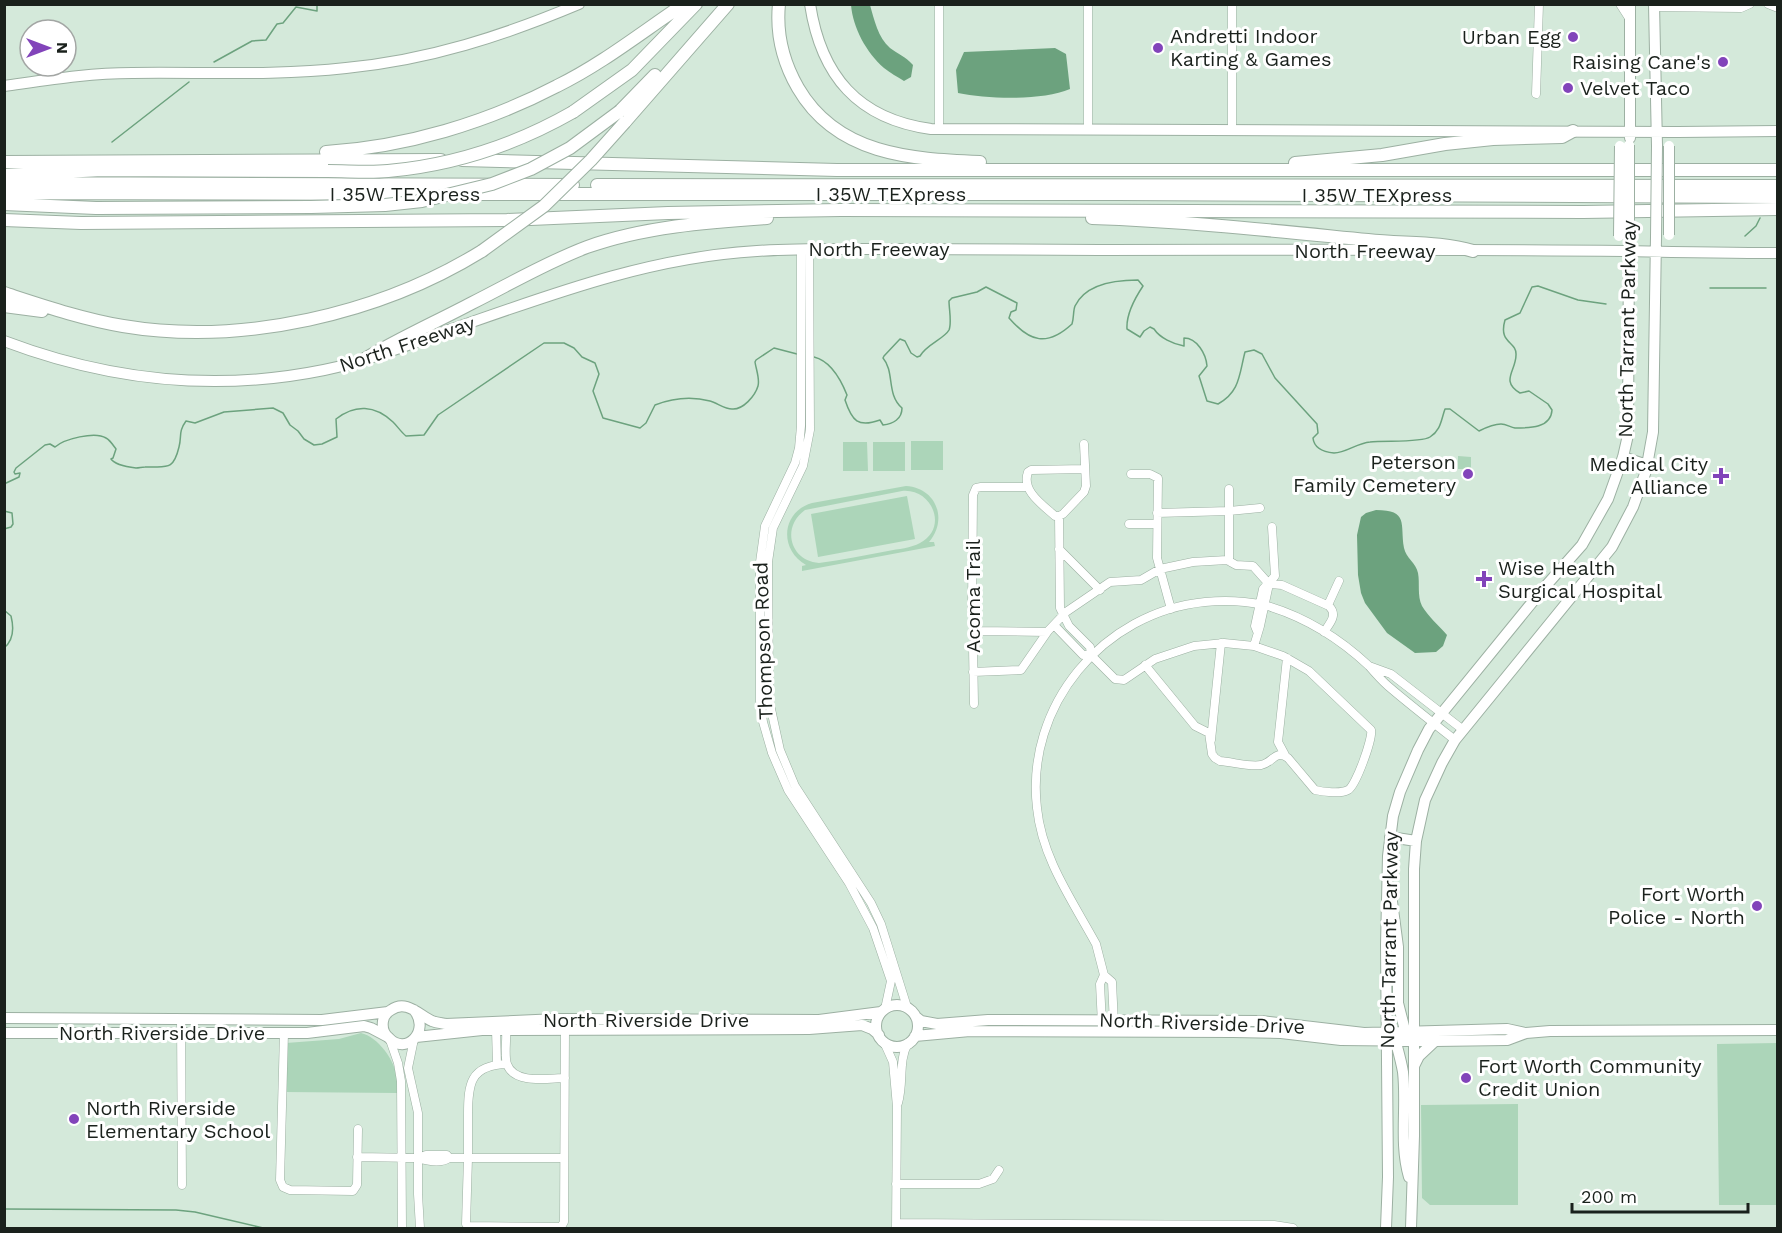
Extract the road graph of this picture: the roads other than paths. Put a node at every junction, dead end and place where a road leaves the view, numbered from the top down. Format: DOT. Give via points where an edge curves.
graph roads {
  1 [pos="579,4"];
  2 [pos="684,4"];
  3 [pos="696,4"];
  4 [pos="720,4"];
  5 [pos="728,4"];
  6 [pos="779,4"];
  7 [pos="810,4"];
  8 [pos="939,4"];
  9 [pos="1088,4"];
  10 [pos="1232,4"];
  11 [pos="1539,4"];
  12 [pos="1620,4"];
  13 [pos="1630,4"];
  14 [pos="1750,4"];
  15 [pos="1768,4"];
  16 [pos="1654,6"];
  17 [pos="1778,8"];
  18 [pos="1630,19"];
  19 [pos="4,86"];
  20 [pos="1536,94"];
  21 [pos="623,116"];
  22 [pos="935,130"];
  23 [pos="1088,130"];
  24 [pos="1232,130"];
  25 [pos="1573,131"];
  26 [pos="1612,131"];
  27 [pos="1657,131"];
  28 [pos="1778,131"];
  29 [pos="1630,132"];
  30 [pos="1678,132"];
  31 [pos="1625,145"];
  32 [pos="194,160"];
  33 [pos="4,162"];
  34 [pos="1136,170"];
  35 [pos="1778,170"];
  36 [pos="1191,171"];
  37 [pos="4,175"];
  38 [pos="4,183"];
  39 [pos="1778,186"];
  40 [pos="4,193"];
  41 [pos="4,204"];
  42 [pos="1777,206"];
  43 [pos="841,210"];
  44 [pos="972,210"];
  45 [pos="4,220"];
  46 [pos="1624,237"];
  47 [pos="805,249"];
  48 [pos="1473,251"];
  49 [pos="1611,251"];
  50 [pos="1630,251"];
  51 [pos="1656,253"];
  52 [pos="1692,253"];
  53 [pos="1778,253"];
  54 [pos="4,293"];
  55 [pos="4,306"];
  56 [pos="65,314"];
  57 [pos="4,341"];
  58 [pos="363,360"];
  59 [pos="1084,444"];
  60 [pos="1623,457"];
  61 [pos="1647,465"];
  62 [pos="1085,469"];
  63 [pos="1131,474"];
  64 [pos="1027,487"];
  65 [pos="1229,489"];
  66 [pos="1260,508"];
  67 [pos="1229,512"];
  68 [pos="1157,513"];
  69 [pos="1059,516"];
  70 [pos="1129,524"];
  71 [pos="1157,524"];
  72 [pos="1272,527"];
  73 [pos="1059,549"];
  74 [pos="1229,561"];
  75 [pos="1160,569"];
  76 [pos="1339,580"];
  77 [pos="1269,584"];
  78 [pos="1100,590"];
  79 [pos="1262,605"];
  80 [pos="1328,605"];
  81 [pos="1171,609"];
  82 [pos="1063,615"];
  83 [pos="1054,625"];
  84 [pos="1072,630"];
  85 [pos="977,631"];
  86 [pos="1047,632"];
  87 [pos="1324,632"];
  88 [pos="1065,637"];
  89 [pos="1221,643"];
  90 [pos="1254,646"];
  91 [pos="1091,655"];
  92 [pos="1287,658"];
  93 [pos="1145,665"];
  94 [pos="1368,665"];
  95 [pos="973,672"];
  96 [pos="974,704"];
  97 [pos="1443,713"];
  98 [pos="1434,724"];
  99 [pos="1462,729"];
  100 [pos="1455,740"];
  101 [pos="1211,741"];
  102 [pos="1288,758"];
  103 [pos="1390,837"];
  104 [pos="1416,841"];
  105 [pos="1388,882"];
  106 [pos="877,926"];
  107 [pos="1104,975"];
  108 [pos="1386,1003"];
  109 [pos="1413,1003"];
  110 [pos="907,1007"];
  111 [pos="414,1010"];
  112 [pos="883,1011"];
  113 [pos="387,1012"];
  114 [pos="916,1017"];
  115 [pos="4,1018"];
  116 [pos="181,1019"];
  117 [pos="691,1025"];
  118 [pos="1102,1026"];
  119 [pos="1114,1026"];
  120 [pos="565,1029"];
  121 [pos="501,1030"];
  122 [pos="1778,1030"];
  123 [pos="4,1033"];
  124 [pos="181,1033"];
  125 [pos="284,1033"];
  126 [pos="1367,1036"];
  127 [pos="1390,1036"];
  128 [pos="1410,1036"];
  129 [pos="1435,1036"];
  130 [pos="389,1038"];
  131 [pos="415,1038"];
  132 [pos="881,1038"];
  133 [pos="912,1040"];
  134 [pos="507,1064"];
  135 [pos="1386,1064"];
  136 [pos="497,1065"];
  137 [pos="1413,1068"];
  138 [pos="565,1078"];
  139 [pos="897,1107"];
  140 [pos="358,1129"];
  141 [pos="357,1157"];
  142 [pos="402,1158"];
  143 [pos="418,1158"];
  144 [pos="468,1158"];
  145 [pos="564,1158"];
  146 [pos="999,1170"];
  147 [pos="897,1184"];
  148 [pos="182,1185"];
  149 [pos="1412,1188"];
  150 [pos="896,1226"];
  151 [pos="945,1226"];
  152 [pos="1017,1226"];
  153 [pos="1091,1226"];
  154 [pos="1160,1226"];
  155 [pos="1234,1226"];
  156 [pos="402,1228"];
  157 [pos="420,1228"];
  158 [pos="1293,1228"];
  159 [pos="1386,1228"];
  160 [pos="1411,1228"];
  1 -- 19 [label="main road" via="493,38 364,66 279,73 110,74"];
  2 -- 32 [label="highway" via="557,87 455,128 355,150 215,152"];
  3 -- 37 [label="highway, bridge" via="632,70 573,112 516,141 444,162 385,171 102,170"];
  4 -- 21 [label="highway"];
  5 -- 21 [label="highway"];
  6 -- 34 [label="highway" via="782,50 803,97 826,123 861,144 906,156 952,161 1125,165"];
  7 -- 22 [label="main road" via="825,60 841,84 862,104 884,117 906,126"];
  8 -- 22 [label="street"];
  9 -- 23 [label="street"];
  10 -- 24 [label="street"];
  11 -- 20 [label="street"];
  12 -- 18 [label="street"];
  13 -- 18 [label="main road, North Tarrant Parkway"];
  14 -- 16 [label="street" via="1741,8"];
  15 -- 17 [label="street"];
  16 -- 27 [label="main road, North Tarrant Parkway"];
  18 -- 29 [label="main road, North Tarrant Parkway"];
  21 -- 41 [label="highway, bridge" via="531,169 492,184 422,201 311,207 96,208"];
  21 -- 56 [label="highway, bridge" via="591,160 524,222 482,251 383,299 281,324 215,332 166,332"];
  22 -- 23 [label="main road"];
  23 -- 24 [label="main road"];
  24 -- 25 [label="main road"];
  25 -- 26 [label="main road"];
  25 -- 36 [label="highway" via="1562,137 1493,139 1279,165 1204,165"];
  26 -- 29 [label="main road"];
  26 -- 31 [label="main road"];
  27 -- 29 [label="main road"];
  27 -- 30 [label="main road"];
  27 -- 51 [label="main road, North Tarrant Parkway, bridge"];
  28 -- 30 [label="main road"];
  29 -- 31 [label="main road, North Tarrant Parkway"];
  30 -- 52 [label="main road, bridge" via="1670,146 1669,235 1672,245"];
  31 -- 46 [label="main road, North Tarrant Parkway, bridge"];
  32 -- 33 [label="highway"];
  32 -- 34 [label="highway" via="479,160 837,170"];
  34 -- 36 [label="highway"];
  35 -- 36 [label="highway"];
  38 -- 39 [label="highway, I 35W TEXpress"];
  40 -- 42 [label="highway, I 35W TEXpress" via="1094,194"];
  42 -- 44 [label="highway, North Freeway" via="1584,212"];
  43 -- 44 [label="highway, North Freeway"];
  43 -- 45 [label="highway, North Freeway" via="495,220"];
  43 -- 58 [label="highway" via="832,215 730,220 674,228 588,247"];
  44 -- 48 [label="highway" via="982,214 1238,227 1459,246"];
  46 -- 49 [label="main road"];
  46 -- 50 [label="main road, North Tarrant Parkway"];
  47 -- 48 [label="main road, North Freeway"];
  47 -- 58 [label="main road, North Freeway" via="687,258 622,272"];
  47 -- 106 [label="street, Thompson Road" via="805,400 810,430 807,450 773,528 764,584 764,690 796,796 856,878"];
  48 -- 49 [label="main road, North Freeway"];
  49 -- 50 [label="main road, North Freeway"];
  50 -- 51 [label="main road, North Freeway"];
  50 -- 60 [label="main road, North Tarrant Parkway" via="1628,435"];
  51 -- 52 [label="main road, North Freeway"];
  51 -- 61 [label="main road, North Tarrant Parkway" via="1655,390"];
  52 -- 53 [label="main road, North Freeway"];
  54 -- 56 [label="highway"];
  55 -- 56 [label="highway"];
  57 -- 58 [label="main road, North Freeway" via="87,367 189,381 272,378"];
  59 -- 62 [label="street"];
  60 -- 61 [label="main road"];
  60 -- 97 [label="main road, North Tarrant Parkway" via="1608,499 1582,544"];
  61 -- 99 [label="main road, North Tarrant Parkway" via="1633,507 1612,547"];
  62 -- 64 [label="street" via="1031,470 1026,477"];
  62 -- 69 [label="street" via="1084,492"];
  63 -- 68 [label="street" via="1158,478"];
  64 -- 69 [label="street"];
  64 -- 85 [label="street, Acoma Trail" via="981,486 973,495 972,610"];
  65 -- 67 [label="street"];
  66 -- 67 [label="street"];
  67 -- 68 [label="street"];
  67 -- 74 [label="street"];
  68 -- 71 [label="street"];
  69 -- 73 [label="street"];
  70 -- 71 [label="street"];
  71 -- 75 [label="street"];
  72 -- 77 [label="street" via="1275,574"];
  73 -- 78 [label="street"];
  73 -- 82 [label="street"];
  74 -- 75 [label="street" via="1193,562"];
  74 -- 77 [label="street" via="1254,567"];
  75 -- 78 [label="street" via="1141,580 1110,582"];
  75 -- 81 [label="street"];
  76 -- 80 [label="street"];
  77 -- 79 [label="street" via="1263,589"];
  77 -- 80 [label="street" via="1282,585"];
  78 -- 82 [label="street"];
  79 -- 81 [label="street" via="1213,602"];
  79 -- 87 [label="street"];
  79 -- 90 [label="street"];
  80 -- 87 [label="street" via="1334,615"];
  81 -- 91 [label="street" via="1126,628"];
  82 -- 83 [label="street"];
  82 -- 84 [label="street"];
  83 -- 86 [label="street"];
  83 -- 88 [label="street"];
  84 -- 88 [label="street"];
  84 -- 91 [label="street" via="1090,647"];
  85 -- 86 [label="street"];
  85 -- 95 [label="street, Acoma Trail"];
  86 -- 95 [label="street" via="1021,670"];
  87 -- 94 [label="street"];
  88 -- 91 [label="street" via="1083,655"];
  89 -- 90 [label="street"];
  89 -- 93 [label="street" via="1184,648"];
  89 -- 101 [label="street"];
  90 -- 92 [label="street"];
  91 -- 93 [label="street" via="1119,680"];
  91 -- 107 [label="street" via="1068,683 1051,715 1038,756 1036,793 1042,839 1096,944"];
  92 -- 102 [label="street" via="1278,742"];
  92 -- 102 [label="street" via="1317,678 1346,705 1370,728 1371,738 1353,785 1345,792 1316,790"];
  93 -- 101 [label="street" via="1195,726 1208,732"];
  94 -- 97 [label="street" via="1391,674"];
  94 -- 98 [label="street"];
  95 -- 96 [label="street, Acoma Trail"];
  97 -- 98 [label="main road, North Tarrant Parkway"];
  97 -- 99 [label="street"];
  98 -- 100 [label="street"];
  98 -- 103 [label="main road, North Tarrant Parkway" via="1404,782"];
  99 -- 100 [label="main road, North Tarrant Parkway"];
  100 -- 104 [label="main road, North Tarrant Parkway" via="1425,800"];
  101 -- 102 [label="street" via="1212,754 1220,760 1261,765 1277,755"];
  103 -- 104 [label="main road"];
  103 -- 105 [label="main road, North Tarrant Parkway"];
  104 -- 109 [label="main road, North Tarrant Parkway"];
  105 -- 108 [label="main road, North Tarrant Parkway"];
  105 -- 128 [label="main road" via="1394,901 1398,948 1398,1003"];
  106 -- 110 [label="street, Thompson Road"];
  106 -- 112 [label="street, Thompson Road" via="891,981"];
  107 -- 118 [label="street" via="1100,984"];
  107 -- 119 [label="street" via="1112,982"];
  108 -- 126 [label="main road" via="1378,1023"];
  108 -- 127 [label="main road, North Tarrant Parkway"];
  109 -- 128 [label="main road, North Tarrant Parkway"];
  109 -- 129 [label="main road" via="1418,1017"];
  110 -- 112 [label="main road, North Riverside Drive" via="898,1005"];
  110 -- 114 [label="main road"];
  111 -- 113 [label="main road, North Riverside Drive" via="403,1006"];
  111 -- 117 [label="main road, North Riverside Drive" via="431,1021 446,1024 527,1020"];
  111 -- 131 [label="main road" via="420,1020"];
  112 -- 117 [label="main road, North Riverside Drive" via="819,1020"];
  112 -- 132 [label="main road" via="876,1023"];
  113 -- 116 [label="main road, North Riverside Drive" via="322,1020"];
  113 -- 130 [label="main road" via="383,1022"];
  114 -- 118 [label="main road, North Riverside Drive" via="937,1024 971,1021"];
  114 -- 133 [label="main road" via="918,1027"];
  115 -- 116 [label="main road, North Riverside Drive"];
  116 -- 124 [label="street"];
  117 -- 120 [label="main road, North Riverside Drive"];
  117 -- 132 [label="main road, North Riverside Drive" via="809,1029 862,1025"];
  118 -- 119 [label="main road, North Riverside Drive"];
  118 -- 133 [label="main road, North Riverside Drive" via="970,1030"];
  119 -- 126 [label="main road, North Riverside Drive" via="1275,1021"];
  120 -- 121 [label="main road, North Riverside Drive"];
  120 -- 138 [label="street"];
  121 -- 131 [label="main road, North Riverside Drive"];
  121 -- 134 [label="street"];
  121 -- 136 [label="street"];
  122 -- 129 [label="main road, North Riverside Drive" via="1560,1031 1526,1033 1507,1040"];
  123 -- 124 [label="main road, North Riverside Drive"];
  124 -- 125 [label="main road, North Riverside Drive"];
  124 -- 148 [label="street"];
  125 -- 130 [label="main road, North Riverside Drive" via="364,1026"];
  125 -- 141 [label="street" via="281,1184 285,1190 353,1191 357,1185"];
  126 -- 127 [label="main road, North Riverside Drive"];
  126 -- 135 [label="main road"];
  127 -- 128 [label="main road, North Riverside Drive"];
  127 -- 135 [label="main road, North Tarrant Parkway"];
  127 -- 149 [label="main road" via="1403,1072 1406,1164"];
  128 -- 129 [label="main road, North Riverside Drive"];
  128 -- 137 [label="main road, North Tarrant Parkway"];
  129 -- 137 [label="main road"];
  130 -- 131 [label="main road, North Riverside Drive" via="399,1044"];
  130 -- 142 [label="street" via="401,1081"];
  131 -- 143 [label="street" via="408,1068 418,1113"];
  132 -- 133 [label="main road, North Riverside Drive" via="896,1047"];
  132 -- 139 [label="street" via="893,1062"];
  133 -- 139 [label="street" via="903,1055"];
  134 -- 136 [label="street"];
  134 -- 138 [label="street" via="519,1076 529,1079"];
  135 -- 159 [label="main road, North Tarrant Parkway"];
  136 -- 144 [label="street" via="478,1073 468,1089"];
  137 -- 149 [label="main road, North Tarrant Parkway"];
  138 -- 145 [label="street"];
  139 -- 147 [label="street"];
  140 -- 141 [label="street"];
  141 -- 142 [label="street"];
  142 -- 143 [label="street"];
  142 -- 156 [label="street"];
  143 -- 144 [label="street"];
  143 -- 157 [label="street"];
  144 -- 145 [label="street"];
  144 -- 145 [label="street" via="468,1226 557,1228 564,1222"];
  146 -- 147 [label="street" via="993,1179 979,1184"];
  147 -- 150 [label="street"];
  149 -- 160 [label="main road, North Tarrant Parkway"];
  150 -- 151 [label="street"];
  151 -- 152 [label="street"];
  152 -- 153 [label="street"];
  153 -- 154 [label="street"];
  154 -- 155 [label="street"];
  155 -- 158 [label="street" via="1274,1224"];
}
